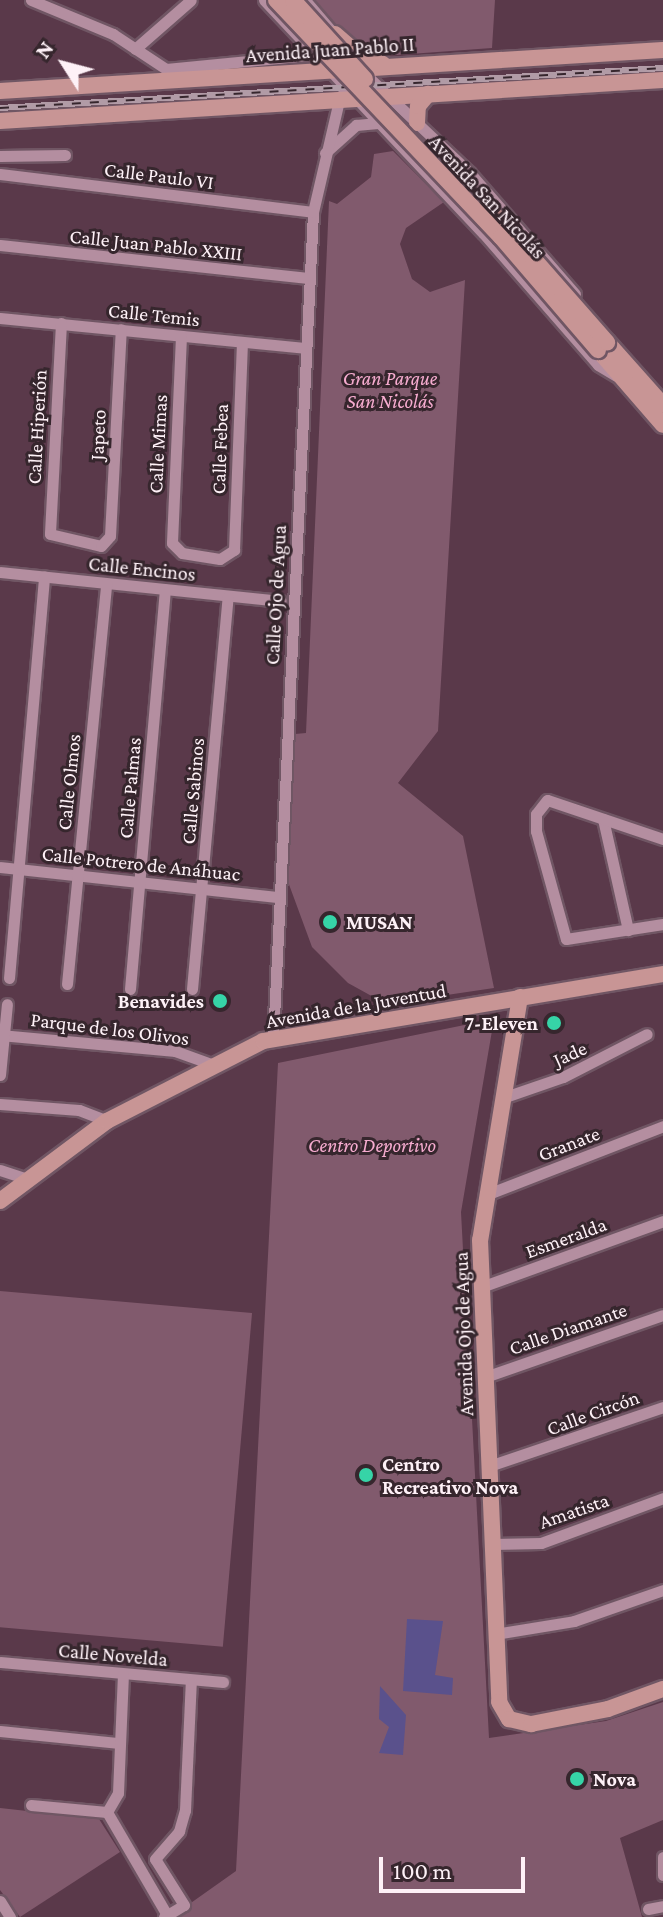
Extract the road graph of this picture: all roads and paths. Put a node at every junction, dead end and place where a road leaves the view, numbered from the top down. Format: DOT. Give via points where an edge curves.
graph roads {
  1 [pos="191,0"];
  2 [pos="264,0"];
  3 [pos="276,0"];
  4 [pos="293,0"];
  5 [pos="305,0"];
  6 [pos="39,1"];
  7 [pos="338,39"];
  8 [pos="135,49"];
  9 [pos="663,50"];
  10 [pos="316,56"];
  11 [pos="388,66"];
  12 [pos="359,68"];
  13 [pos="329,71"];
  14 [pos="663,80"];
  15 [pos="0,91"];
  16 [pos="428,94"];
  17 [pos="345,95"];
  18 [pos="388,97"];
  19 [pos="411,118"];
  20 [pos="0,121"];
  21 [pos="381,126"];
  22 [pos="325,153"];
  23 [pos="65,155"];
  24 [pos="0,156"];
  25 [pos="0,174"];
  26 [pos="313,212"];
  27 [pos="0,245"];
  28 [pos="308,278"];
  29 [pos="0,318"];
  30 [pos="61,323"];
  31 [pos="121,329"];
  32 [pos="181,336"];
  33 [pos="242,342"];
  34 [pos="602,346"];
  35 [pos="305,348"];
  36 [pos="626,372"];
  37 [pos="663,405"];
  38 [pos="663,425"];
  39 [pos="108,541"];
  40 [pos="230,557"];
  41 [pos="0,572"];
  42 [pos="44,577"];
  43 [pos="106,584"];
  44 [pos="165,590"];
  45 [pos="228,597"];
  46 [pos="281,601"];
  47 [pos="603,819"];
  48 [pos="663,839"];
  49 [pos="0,867"];
  50 [pos="20,870"];
  51 [pos="78,876"];
  52 [pos="140,883"];
  53 [pos="203,890"];
  54 [pos="278,897"];
  55 [pos="663,924"];
  56 [pos="628,930"];
  57 [pos="663,974"];
  58 [pos="9,978"];
  59 [pos="67,984"];
  60 [pos="130,989"];
  61 [pos="192,989"];
  62 [pos="520,997"];
  63 [pos="7,1004"];
  64 [pos="647,1034"];
  65 [pos="2,1036"];
  66 [pos="273,1039"];
  67 [pos="214,1065"];
  68 [pos="0,1075"];
  69 [pos="505,1097"];
  70 [pos="0,1104"];
  71 [pos="107,1121"];
  72 [pos="663,1126"];
  73 [pos="0,1170"];
  74 [pos="27,1179"];
  75 [pos="488,1194"];
  76 [pos="1,1201"];
  77 [pos="663,1221"];
  78 [pos="481,1287"];
  79 [pos="663,1315"];
  80 [pos="485,1377"];
  81 [pos="663,1407"];
  82 [pos="489,1466"];
  83 [pos="663,1498"];
  84 [pos="493,1544"];
  85 [pos="663,1590"];
  86 [pos="495,1634"];
  87 [pos="0,1662"];
  88 [pos="123,1674"];
  89 [pos="191,1680"];
  90 [pos="223,1682"];
  91 [pos="663,1689"];
  92 [pos="0,1731"];
  93 [pos="119,1743"];
  94 [pos="31,1805"];
  95 [pos="107,1812"];
  96 [pos="663,1857"];
  97 [pos="663,1875"];
  98 [pos="0,1901"];
  99 [pos="663,1906"];
  100 [pos="648,1909"];
  101 [pos="166,1916"];
  102 [pos="10,1917"];
  1 -- 8 [label="street"];
  2 -- 10 [label="street"];
  3 -- 34 [label="street, Avenida San Nicolás, bridge"];
  4 -- 34 [label="street, Avenida San Nicolás, bridge" via="508,229"];
  5 -- 7 [label="street"];
  6 -- 8 [label="street"];
  7 -- 10 [label="street"];
  7 -- 11 [label="street"];
  7 -- 12 [label="street"];
  8 -- 10 [label="street" via="166,69"];
  9 -- 11 [label="street, Avenida Juan Pablo II"];
  10 -- 13 [label="street"];
  11 -- 12 [label="street, Avenida Juan Pablo II"];
  12 -- 13 [label="street, Avenida Juan Pablo II"];
  12 -- 17 [label="street, Calle Ojo de Agua"];
  12 -- 18 [label="street"];
  13 -- 15 [label="street, Avenida Juan Pablo II"];
  13 -- 17 [label="street"];
  14 -- 16 [label="street"];
  16 -- 18 [label="street"];
  16 -- 19 [label="street"];
  17 -- 18 [label="street"];
  17 -- 20 [label="street"];
  17 -- 21 [label="street"];
  17 -- 22 [label="street, Calle Ojo de Agua"];
  18 -- 19 [label="street"];
  19 -- 21 [label="street" via="391,116"];
  19 -- 36 [label="street" via="526,236 619,345"];
  21 -- 22 [label="street" via="356,125"];
  21 -- 36 [label="street" via="598,365"];
  22 -- 26 [label="street, Calle Ojo de Agua"];
  23 -- 24 [label="street"];
  25 -- 26 [label="street, Calle Paulo VI"];
  26 -- 28 [label="street, Calle Ojo de Agua"];
  27 -- 28 [label="street, Calle Juan Pablo XXIII"];
  28 -- 35 [label="street, Calle Ojo de Agua"];
  29 -- 30 [label="street, Calle Temis"];
  30 -- 31 [label="street, Calle Temis"];
  30 -- 39 [label="street, Calle Hiperión" via="50,534 101,546"];
  31 -- 32 [label="street, Calle Temis"];
  31 -- 39 [label="street, Japeto"];
  32 -- 33 [label="street, Calle Temis"];
  32 -- 40 [label="street, Calle Mimas" via="172,543 176,551"];
  33 -- 35 [label="street, Calle Temis"];
  33 -- 40 [label="street, Calle Febea"];
  34 -- 36 [label="street, Avenida San Nicolás"];
  35 -- 54 [label="street, Calle Ojo de Agua"];
  36 -- 37 [label="street, Avenida San Nicolás"];
  36 -- 38 [label="street, Avenida San Nicolás"];
  41 -- 42 [label="street, Calle Encinos"];
  42 -- 43 [label="street, Calle Encinos"];
  42 -- 50 [label="street"];
  43 -- 44 [label="street, Calle Encinos"];
  43 -- 51 [label="street, Calle Olmos"];
  44 -- 45 [label="street, Calle Encinos"];
  44 -- 52 [label="street, Calle Palmas"];
  45 -- 46 [label="street, Calle Encinos"];
  45 -- 53 [label="street, Calle Sabinos"];
  47 -- 48 [label="street"];
  47 -- 56 [label="street"];
  47 -- 56 [label="street" via="552,801 540,803 536,831 566,939"];
  49 -- 50 [label="street, Calle Potrero de Anáhuac"];
  50 -- 51 [label="street, Calle Potrero de Anáhuac"];
  50 -- 58 [label="street"];
  51 -- 52 [label="street, Calle Potrero de Anáhuac"];
  51 -- 59 [label="street, Calle Olmos"];
  52 -- 53 [label="street, Calle Potrero de Anáhuac"];
  52 -- 60 [label="street, Calle Palmas"];
  53 -- 54 [label="street, Calle Potrero de Anáhuac"];
  53 -- 61 [label="street, Calle Sabinos"];
  54 -- 66 [label="street, Calle Ojo de Agua"];
  55 -- 56 [label="street"];
  57 -- 62 [label="street, Avenida de la Juventud"];
  62 -- 66 [label="street, Avenida de la Juventud"];
  62 -- 69 [label="street, Avenida Ojo de Agua"];
  63 -- 65 [label="street"];
  64 -- 69 [label="street, Jade" via="563,1077"];
  65 -- 67 [label="street, Parque de los Olivos" via="175,1051"];
  65 -- 68 [label="street"];
  66 -- 67 [label="street, Avenida de la Juventud"];
  67 -- 71 [label="street, Avenida de la Juventud"];
  69 -- 75 [label="street, Avenida Ojo de Agua"];
  70 -- 71 [label="street" via="79,1110"];
  71 -- 74 [label="street, Avenida de la Juventud"];
  72 -- 75 [label="street, Granate"];
  73 -- 74 [label="street"];
  74 -- 76 [label="street, Avenida de la Juventud"];
  75 -- 78 [label="street, Avenida Ojo de Agua"];
  77 -- 78 [label="street, Esmeralda"];
  78 -- 80 [label="street, Avenida Ojo de Agua"];
  79 -- 80 [label="street, Calle Diamante"];
  80 -- 82 [label="street, Avenida Ojo de Agua"];
  81 -- 82 [label="street, Calle Circón"];
  82 -- 84 [label="street, Avenida Ojo de Agua"];
  83 -- 84 [label="street, Amatista" via="541,1543"];
  84 -- 86 [label="street, Avenida Ojo de Agua"];
  85 -- 86 [label="street" via="574,1621"];
  86 -- 91 [label="street, Avenida Ojo de Agua" via="499,1702 509,1719 531,1724 573,1718"];
  87 -- 88 [label="street, Calle Novelda"];
  88 -- 89 [label="street, Calle Novelda"];
  88 -- 93 [label="street"];
  89 -- 90 [label="street, Calle Novelda"];
  89 -- 101 [label="street" via="185,1810 179,1831 155,1859 184,1905"];
  92 -- 93 [label="street"];
  93 -- 95 [label="street" via="118,1793"];
  94 -- 95 [label="street"];
  95 -- 101 [label="street"];
  96 -- 97 [label="street"];
  98 -- 102 [label="street"];
  99 -- 100 [label="street"];
}
